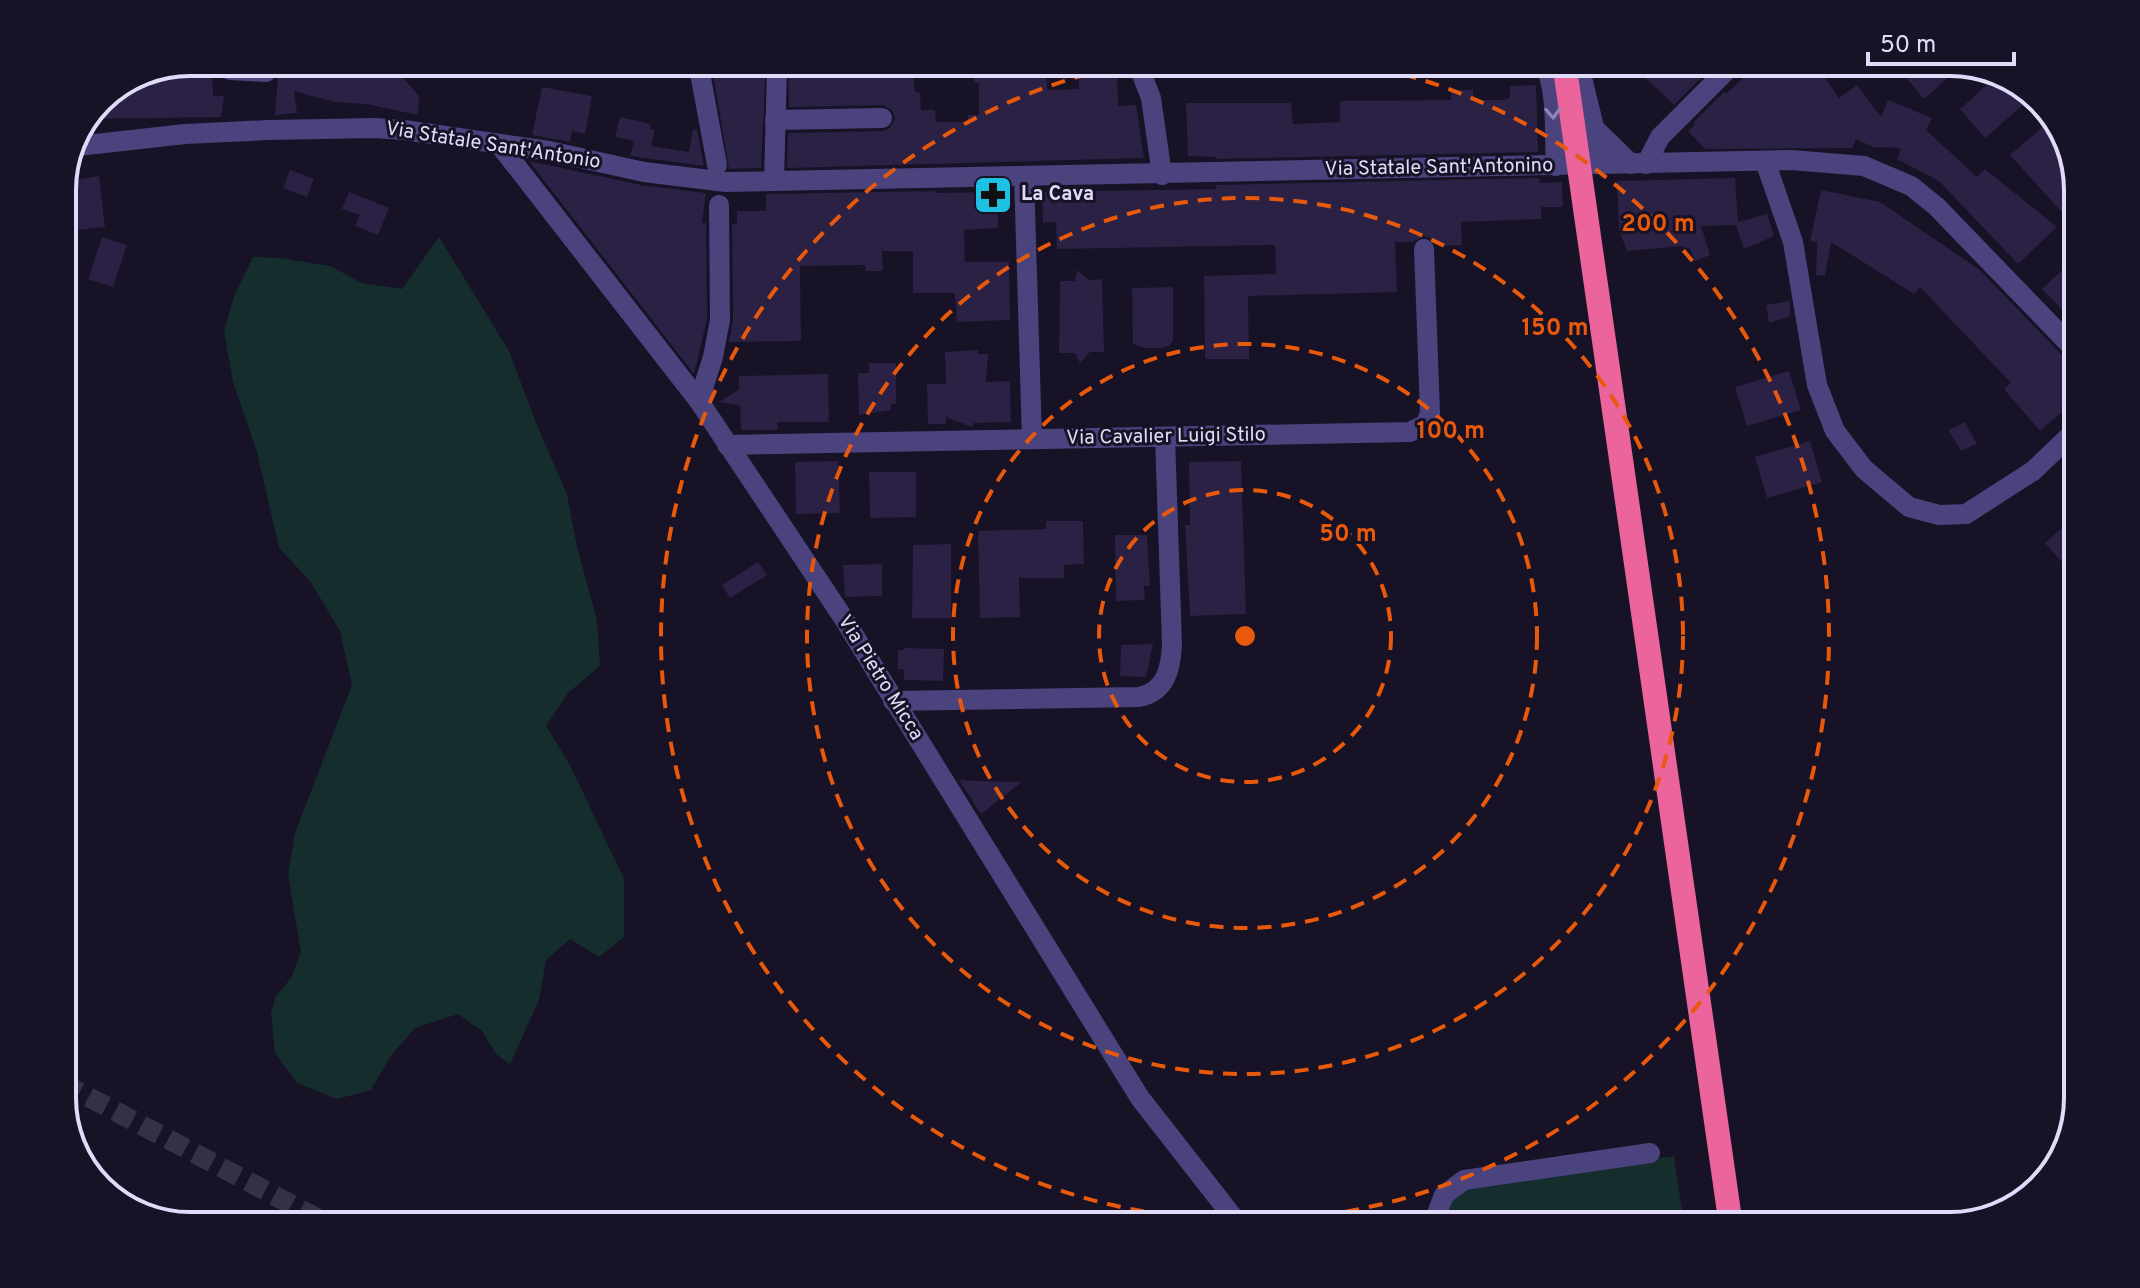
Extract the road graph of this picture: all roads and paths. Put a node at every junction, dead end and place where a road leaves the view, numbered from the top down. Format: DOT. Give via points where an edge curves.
graph roads {
  1 [pos="700,76"];
  2 [pos="777,76"];
  3 [pos="1142,76"];
  4 [pos="1550,76"];
  5 [pos="1566,76"];
  6 [pos="1582,76"];
  7 [pos="1721,76"];
  8 [pos="882,118"];
  9 [pos="775,120"];
  10 [pos="1595,129"];
  11 [pos="499,144"];
  12 [pos="85,145"];
  13 [pos="1765,161"];
  14 [pos="1638,164"];
  15 [pos="1588,165"];
  16 [pos="1556,166"];
  17 [pos="1162,175"];
  18 [pos="716,176"];
  19 [pos="1024,176"];
  20 [pos="774,181"];
  21 [pos="719,205"];
  22 [pos="1424,249"];
  23 [pos="2064,339"];
  24 [pos="699,401"];
  25 [pos="1165,437"];
  26 [pos="1032,439"];
  27 [pos="2064,441"];
  28 [pos="727,445"];
  29 [pos="893,701"];
  30 [pos="1650,1153"];
  31 [pos="1229,1212"];
  32 [pos="1437,1212"];
  33 [pos="1729,1212"];
  1 -- 18 [label="street"];
  2 -- 9 [label="street"];
  3 -- 17 [label="street" via="1151,98"];
  4 -- 16 [label="street, one-way"];
  5 -- 33 [label="highway"];
  6 -- 10 [label="street"];
  7 -- 14 [label="street"];
  8 -- 9 [label="street"];
  9 -- 20 [label="street"];
  10 -- 14 [label="street"];
  10 -- 15 [label="street" via="1596,154"];
  11 -- 12 [label="street, Via Statale Sant'Antonio" via="374,128 269,130"];
  11 -- 18 [label="street, Via Statale Sant'Antonio" via="644,172"];
  11 -- 24 [label="street, Via Pietro Micca"];
  13 -- 14 [label="street, Via Statale Sant'Antonino"];
  13 -- 23 [label="street, Via Statale Sant'Antonino" via="1864,166 1911,186"];
  13 -- 27 [label="street" via="1793,242 1817,385 1835,431 1864,469 1909,507 1939,515 1966,514 2033,471"];
  14 -- 15 [label="street, Via Statale Sant'Antonino"];
  15 -- 16 [label="street, Via Statale Sant'Antonino"];
  16 -- 17 [label="street, Via Statale Sant'Antonino"];
  17 -- 19 [label="street, Via Statale Sant'Antonino"];
  18 -- 20 [label="street, Via Statale Sant'Antonino"];
  19 -- 20 [label="street, Via Statale Sant'Antonino"];
  19 -- 26 [label="street"];
  21 -- 24 [label="street" via="720,320"];
  22 -- 25 [label="street, Via Cavalier Luigi Stilo" via="1431,402 1426,424 1418,430"];
  24 -- 28 [label="street, Via Pietro Micca"];
  25 -- 26 [label="street, Via Cavalier Luigi Stilo"];
  25 -- 29 [label="street" via="1172,644 1171,664 1161,686 1139,697"];
  26 -- 28 [label="street, Via Cavalier Luigi Stilo"];
  28 -- 29 [label="street, Via Pietro Micca"];
  29 -- 31 [label="street, Via Pietro Micca" via="1140,1098"];
  30 -- 32 [label="street" via="1464,1180 1444,1195"];
}
